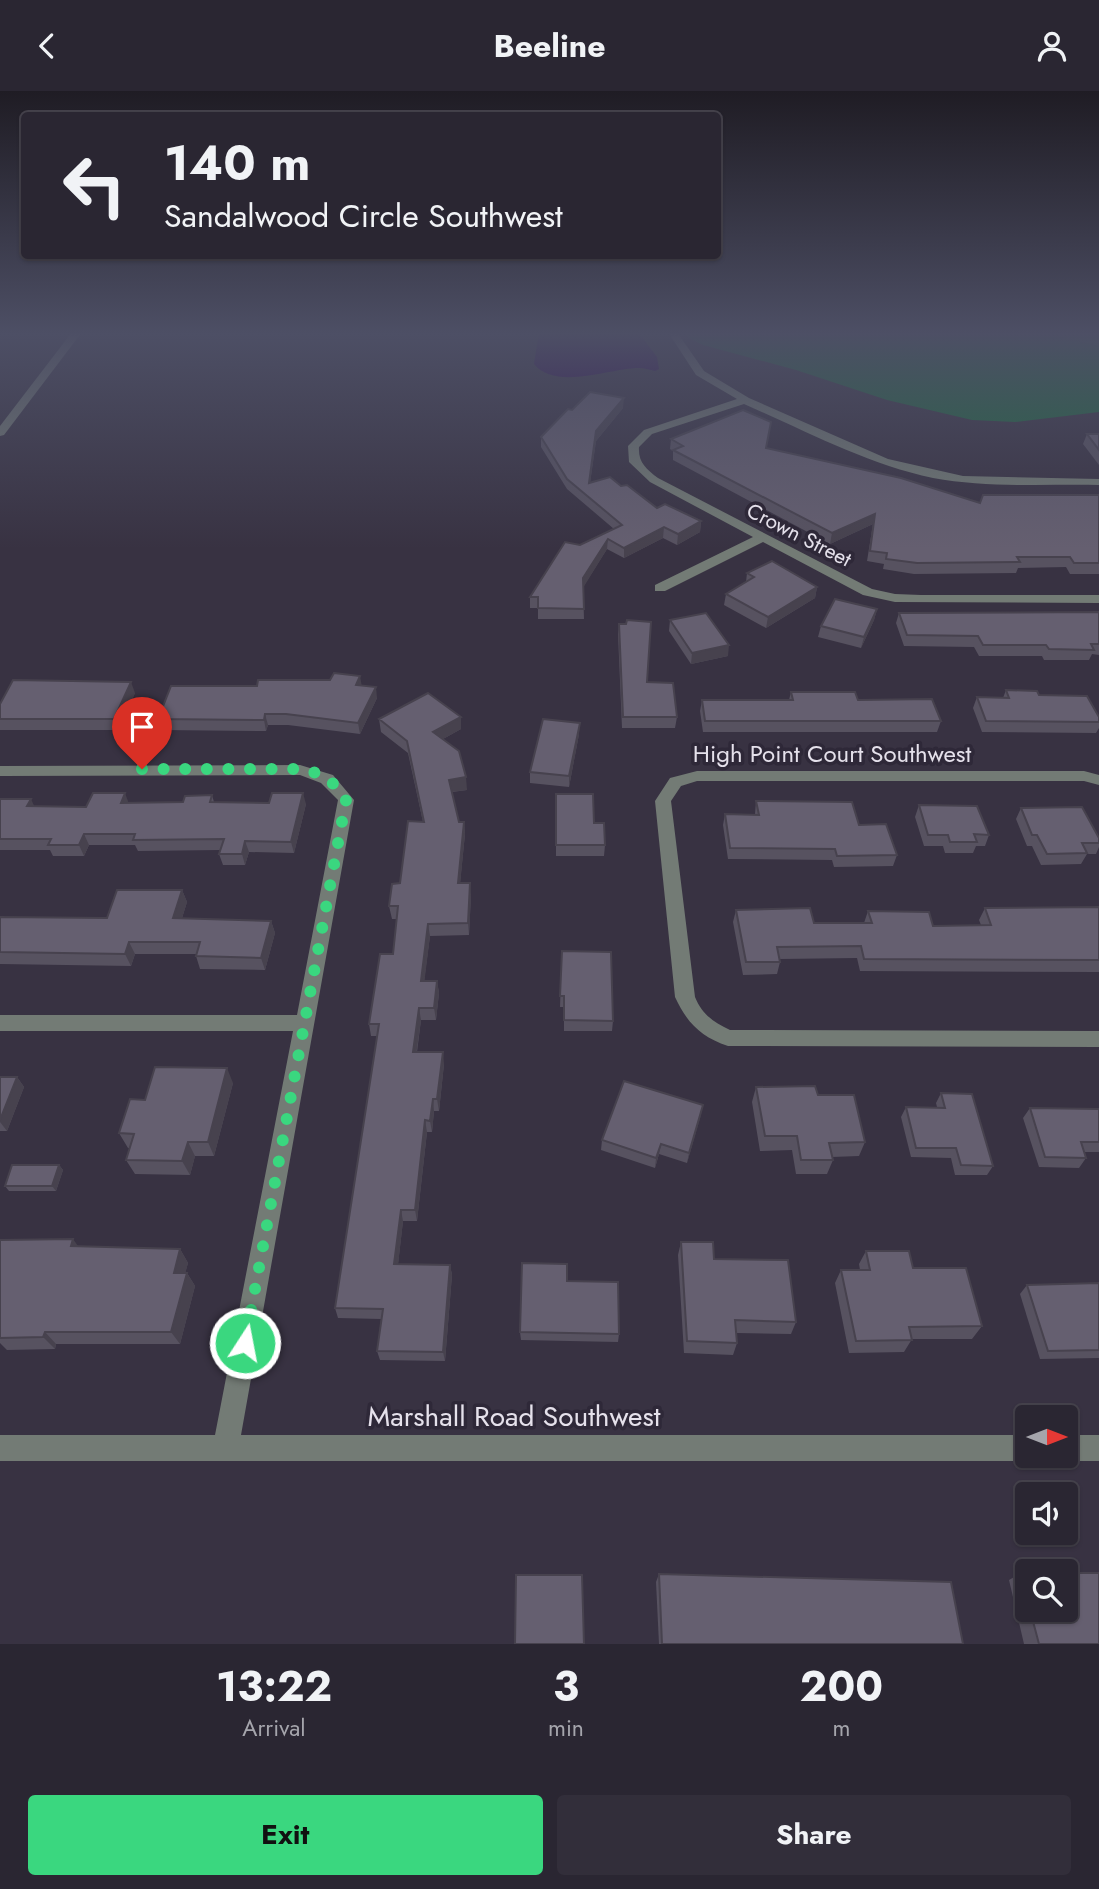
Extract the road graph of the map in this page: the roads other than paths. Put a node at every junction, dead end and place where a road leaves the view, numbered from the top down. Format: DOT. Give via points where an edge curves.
graph roads {
  1 [pos="22,404"];
  2 [pos="731,404"];
  3 [pos="755,404"];
  4 [pos="0,433"];
  5 [pos="1099,482"];
  6 [pos="761,538"];
  7 [pos="660,588"];
  8 [pos="1099,599"];
  9 [pos="0,771"];
  10 [pos="1099,781"];
  11 [pos="0,1023"];
  12 [pos="304,1023"];
  13 [pos="1099,1039"];
  14 [pos="226,1447"];
  15 [pos="0,1448"];
  16 [pos="1015,1448"];
  17 [pos="1078,1448"];
  18 [pos="1099,1448"];
  1 -- 4 [label="street"];
  2 -- 6 [label="street, Crown Street" via="648,432 634,446 633,459 654,480"];
  3 -- 5 [label="street" via="884,461 933,474 993,482"];
  6 -- 7 [label="street"];
  6 -- 8 [label="street, Crown Street" via="868,592 895,598"];
  9 -- 12 [label="street" via="300,769 320,773 338,786 346,800"];
  10 -- 13 [label="street, High Point Court Southwest" via="1070,776 697,776 676,781 663,801 685,997 699,1024 728,1038"];
  11 -- 12 [label="street"];
  12 -- 14 [label="street"];
  14 -- 15 [label="street, Marshall Road Southwest"];
  14 -- 16 [label="street, Marshall Road Southwest"];
  17 -- 18 [label="street"];
}
